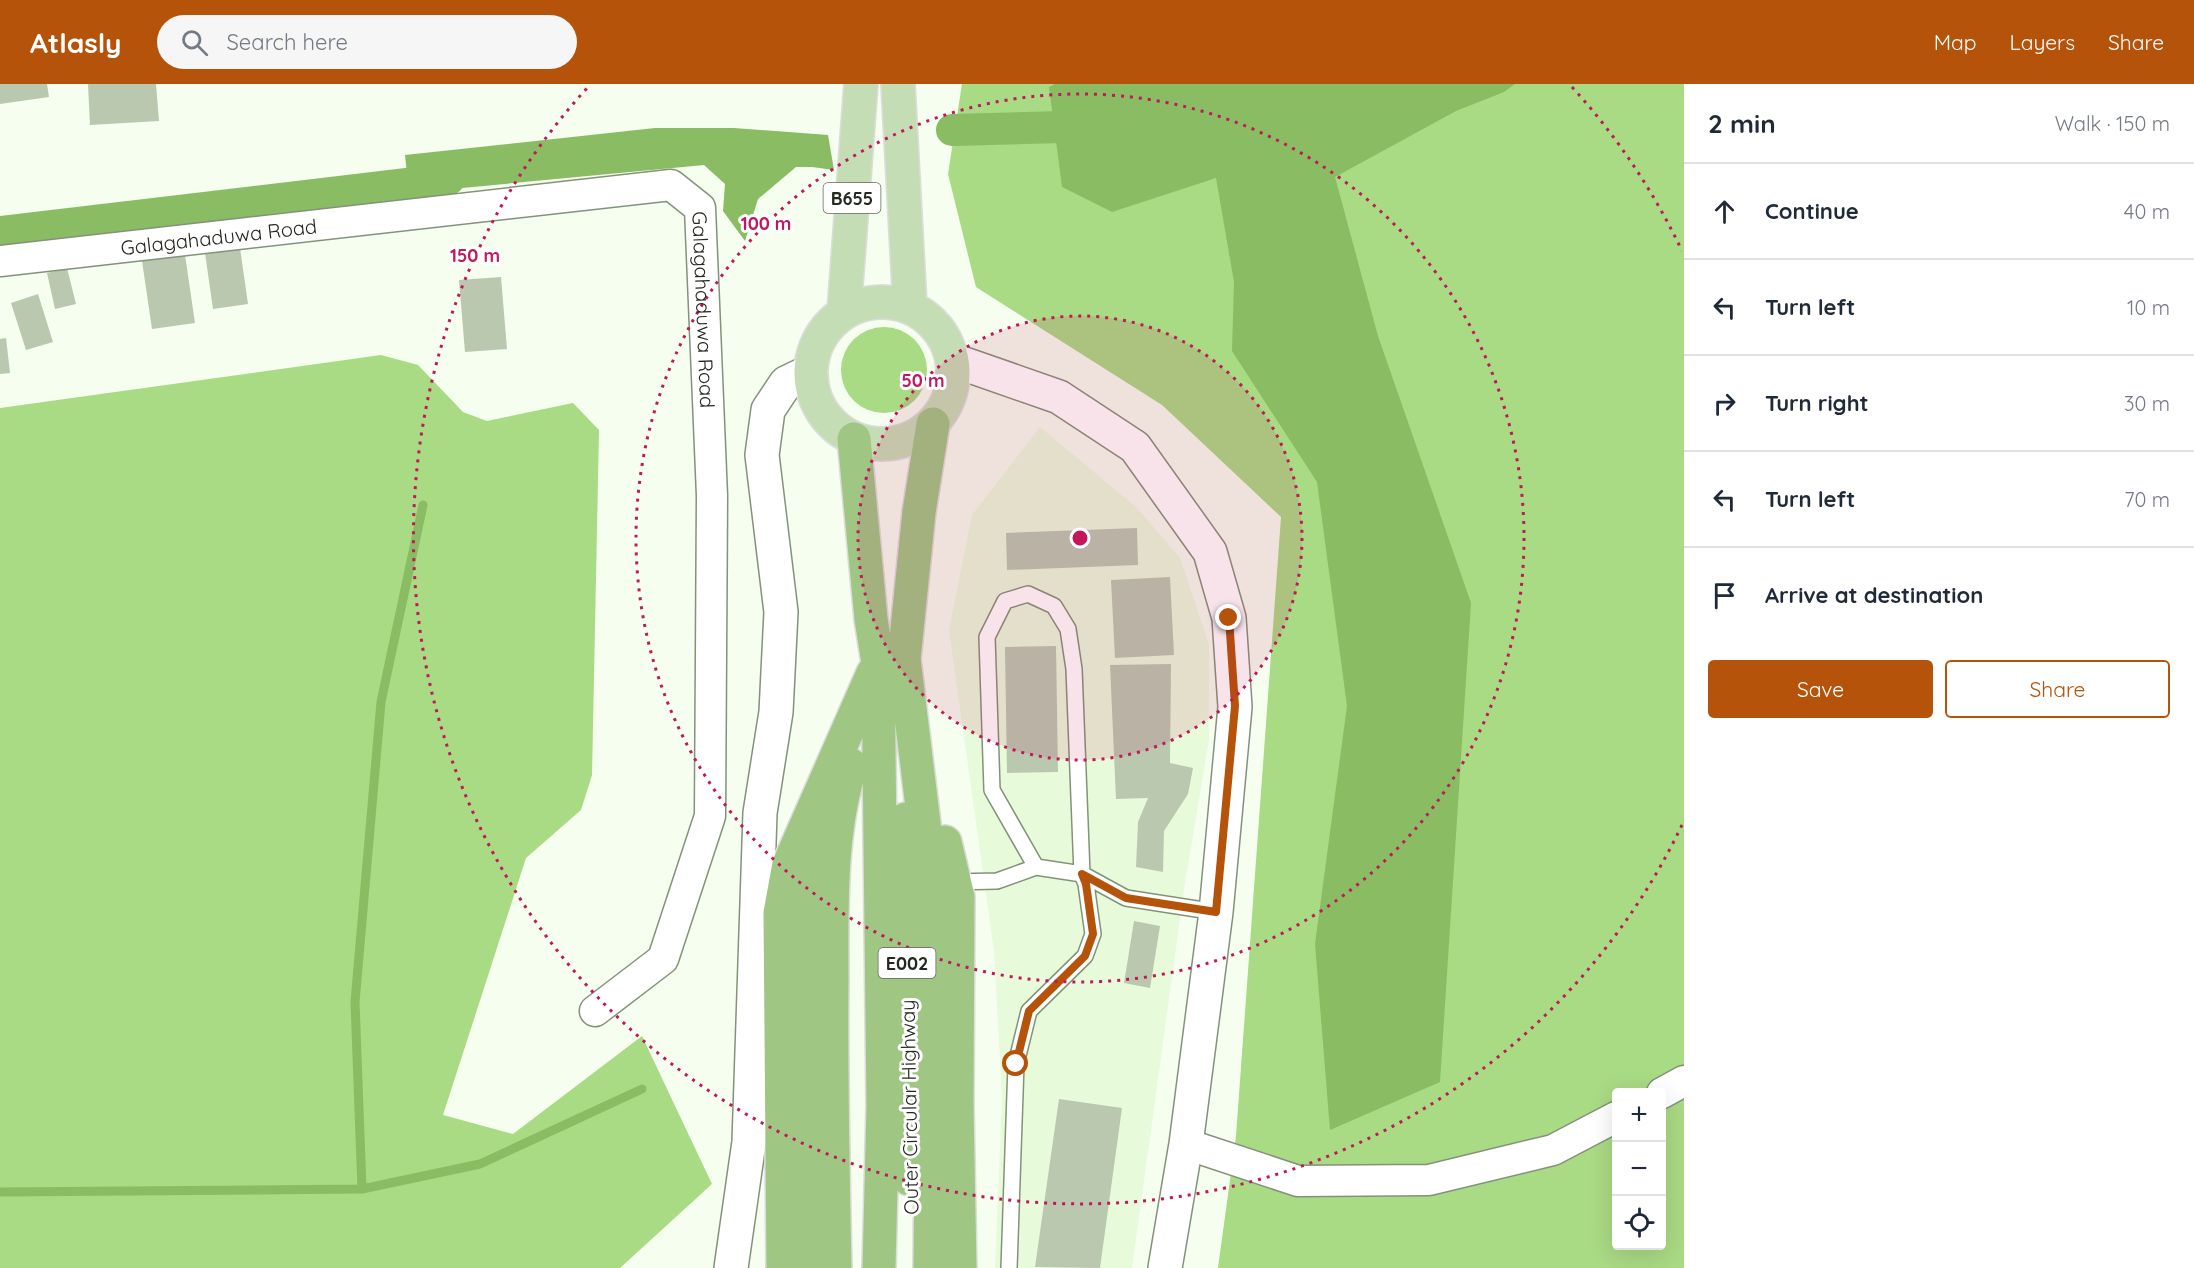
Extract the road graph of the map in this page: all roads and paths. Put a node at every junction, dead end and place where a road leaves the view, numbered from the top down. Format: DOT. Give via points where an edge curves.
graph roads {
  1 [pos="861,84"];
  2 [pos="898,84"];
  3 [pos="0,261"];
  4 [pos="910,307"];
  5 [pos="844,312"];
  6 [pos="952,360"];
  7 [pos="811,371"];
  8 [pos="933,423"];
  9 [pos="854,439"];
  10 [pos="891,661"];
  11 [pos="857,742"];
  12 [pos="840,798"];
  13 [pos="1036,867"];
  14 [pos="1082,874"];
  15 [pos="954,882"];
  16 [pos="1216,912"];
  17 [pos="595,1011"];
  18 [pos="1684,1081"];
  19 [pos="1666,1091"];
  20 [pos="1612,1120"];
  21 [pos="1186,1144"];
  22 [pos="731,1268"];
  23 [pos="783,1268"];
  24 [pos="806,1268"];
  25 [pos="835,1268"];
  26 [pos="861,1268"];
  27 [pos="879,1268"];
  28 [pos="910,1268"];
  29 [pos="930,1268"];
  30 [pos="960,1268"];
  31 [pos="1009,1268"];
  32 [pos="1165,1268"];
  1 -- 5 [label="main road, B655"];
  2 -- 4 [label="main road, B655"];
  3 -- 17 [label="street, Galagahaduwa Road" via="671,185 700,208 712,496 710,816 663,959"];
  4 -- 5 [label="main road" via="888,301 865,303"];
  4 -- 6 [label="main road" via="930,320 944,338"];
  5 -- 7 [label="main road" via="827,328 815,348"];
  6 -- 8 [label="main road" via="953,382 947,405"];
  6 -- 16 [label="street" via="1059,397 1135,447 1210,552 1229,618 1235,706"];
  7 -- 9 [label="main road" via="813,392 822,411 836,428"];
  7 -- 22 [label="street" via="786,383 768,410 762,455 781,612 776,712 760,813 749,1142"];
  8 -- 9 [label="main road" via="916,436 896,443"];
  8 -- 10 [label="highway"];
  9 -- 10 [label="highway" via="872,619"];
  10 -- 11 [label="highway, E002"];
  10 -- 15 [label="highway"];
  10 -- 23 [label="highway" via="789,864 780,913"];
  10 -- 27 [label="highway"];
  10 -- 28 [label="highway, Outer Circular Highway / E002"];
  10 -- 29 [label="highway" via="933,897"];
  11 -- 12 [label="highway"];
  11 -- 26 [label="highway, E002"];
  12 -- 24 [label="highway" via="808,893"];
  12 -- 25 [label="highway" via="832,891"];
  13 -- 14 [label="lane"];
  13 -- 14 [label="lane" via="992,790 987,637 1005,601 1028,594 1054,606 1068,629 1074,669"];
  13 -- 15 [label="lane" via="997,881"];
  14 -- 16 [label="lane" via="1126,898"];
  14 -- 31 [label="lane" via="1093,934 1085,956 1029,1011 1016,1064"];
  15 -- 30 [label="highway" via="958,897"];
  16 -- 21 [label="street"];
  18 -- 19 [label="street"];
  20 -- 21 [label="street" via="1553,1150 1429,1180 1299,1181"];
  21 -- 32 [label="street"];
}
